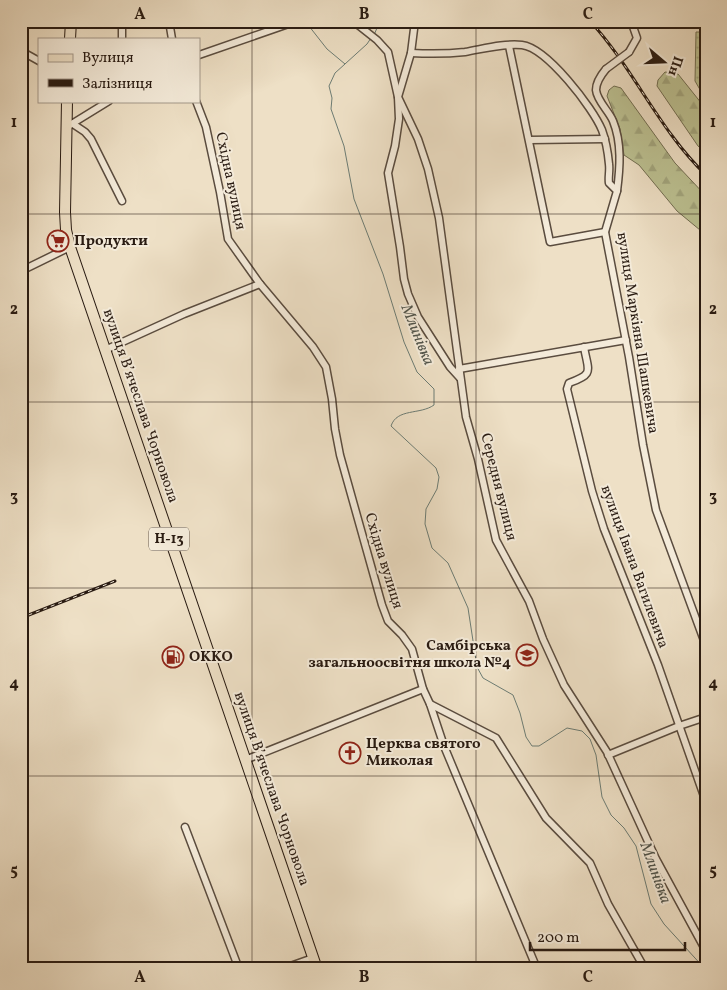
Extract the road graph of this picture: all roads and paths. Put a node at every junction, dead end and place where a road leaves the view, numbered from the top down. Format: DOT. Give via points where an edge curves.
graph roads {
  1 [pos="72,21"];
  2 [pos="122,21"];
  3 [pos="169,21"];
  4 [pos="297,21"];
  5 [pos="353,21"];
  6 [pos="415,21"];
  7 [pos="631,21"];
  8 [pos="70,38"];
  9 [pos="122,38"];
  10 [pos="172,38"];
  11 [pos="509,46"];
  12 [pos="21,50"];
  13 [pos="411,54"];
  14 [pos="200,55"];
  15 [pos="38,60"];
  16 [pos="398,97"];
  17 [pos="67,102"];
  18 [pos="107,102"];
  19 [pos="196,102"];
  20 [pos="69,125"];
  21 [pos="605,139"];
  22 [pos="530,140"];
  23 [pos="617,191"];
  24 [pos="122,201"];
  25 [pos="606,232"];
  26 [pos="70,247"];
  27 [pos="21,271"];
  28 [pos="260,284"];
  29 [pos="626,340"];
  30 [pos="584,347"];
  31 [pos="105,350"];
  32 [pos="459,369"];
  33 [pos="460,379"];
  34 [pos="706,646"];
  35 [pos="422,690"];
  36 [pos="430,704"];
  37 [pos="706,717"];
  38 [pos="679,726"];
  39 [pos="608,755"];
  40 [pos="245,760"];
  41 [pos="706,802"];
  42 [pos="185,828"];
  43 [pos="706,951"];
  44 [pos="313,958"];
  45 [pos="239,969"];
  46 [pos="282,969"];
  47 [pos="317,969"];
  48 [pos="537,969"];
  49 [pos="645,969"];
  1 -- 8 [label="main road"];
  2 -- 9 [label="street"];
  3 -- 10 [label="street"];
  4 -- 14 [label="street"];
  5 -- 16 [label="street" via="388,52"];
  6 -- 13 [label="street"];
  7 -- 23 [label="street, вулиця Маркіяна Шашкевича, bridge" via="637,38 629,52 606,68 596,88 616,129 620,170"];
  11 -- 13 [label="street" via="442,54"];
  11 -- 21 [label="street" via="528,47 569,81 594,115"];
  11 -- 22 [label="street"];
  12 -- 15 [label="street"];
  13 -- 16 [label="street"];
  16 -- 32 [label="street, Середня вулиця" via="418,139 437,208"];
  16 -- 33 [label="street" via="399,119 388,173 404,279 418,317"];
  17 -- 20 [label="main road, вулиця Вʼячеслава Чорновола / Н-13"];
  18 -- 20 [label="street"];
  19 -- 28 [label="street, Східна вулиця" via="206,127 228,239"];
  20 -- 24 [label="street" via="86,132 91,139"];
  20 -- 26 [label="main road, вулиця Вʼячеслава Чорновола / Н-13" via="65,212"];
  21 -- 22 [label="street"];
  21 -- 23 [label="street" via="608,179"];
  22 -- 25 [label="street" via="550,242"];
  23 -- 25 [label="street, вулиця Маркіяна Шашкевича"];
  25 -- 29 [label="street, вулиця Маркіяна Шашкевича"];
  26 -- 27 [label="street"];
  26 -- 31 [label="main road, вулиця Вʼячеслава Чорновола / Н-13"];
  28 -- 31 [label="street"];
  28 -- 35 [label="street, Східна вулиця" via="326,367 340,455 382,605 388,621 412,649"];
  29 -- 30 [label="street"];
  29 -- 34 [label="street, вулиця Маркіяна Шашкевича" via="656,510"];
  30 -- 32 [label="street"];
  30 -- 38 [label="street, вулиця Івана Вагилевича" via="586,375 569,383 567,389 592,491"];
  31 -- 40 [label="main road, вулиця Вʼячеслава Чорновола / Н-13"];
  32 -- 33 [label="street, Середня вулиця"];
  33 -- 39 [label="street, Середня вулиця" via="496,540 530,601 564,686"];
  35 -- 36 [label="street, Східна вулиця"];
  35 -- 40 [label="street"];
  36 -- 48 [label="street, Східна вулиця" via="444,746"];
  36 -- 49 [label="street" via="496,738 546,818 590,863 608,904"];
  37 -- 38 [label="street"];
  38 -- 39 [label="street"];
  38 -- 41 [label="street, вулиця Івана Вагилевича"];
  39 -- 43 [label="street, Середня вулиця" via="656,859"];
  40 -- 44 [label="main road, вулиця Вʼячеслава Чорновола / Н-13"];
  42 -- 45 [label="street"];
  44 -- 46 [label="street"];
  44 -- 47 [label="main road, вулиця Вʼячеслава Чорновола / Н-13"];
}
